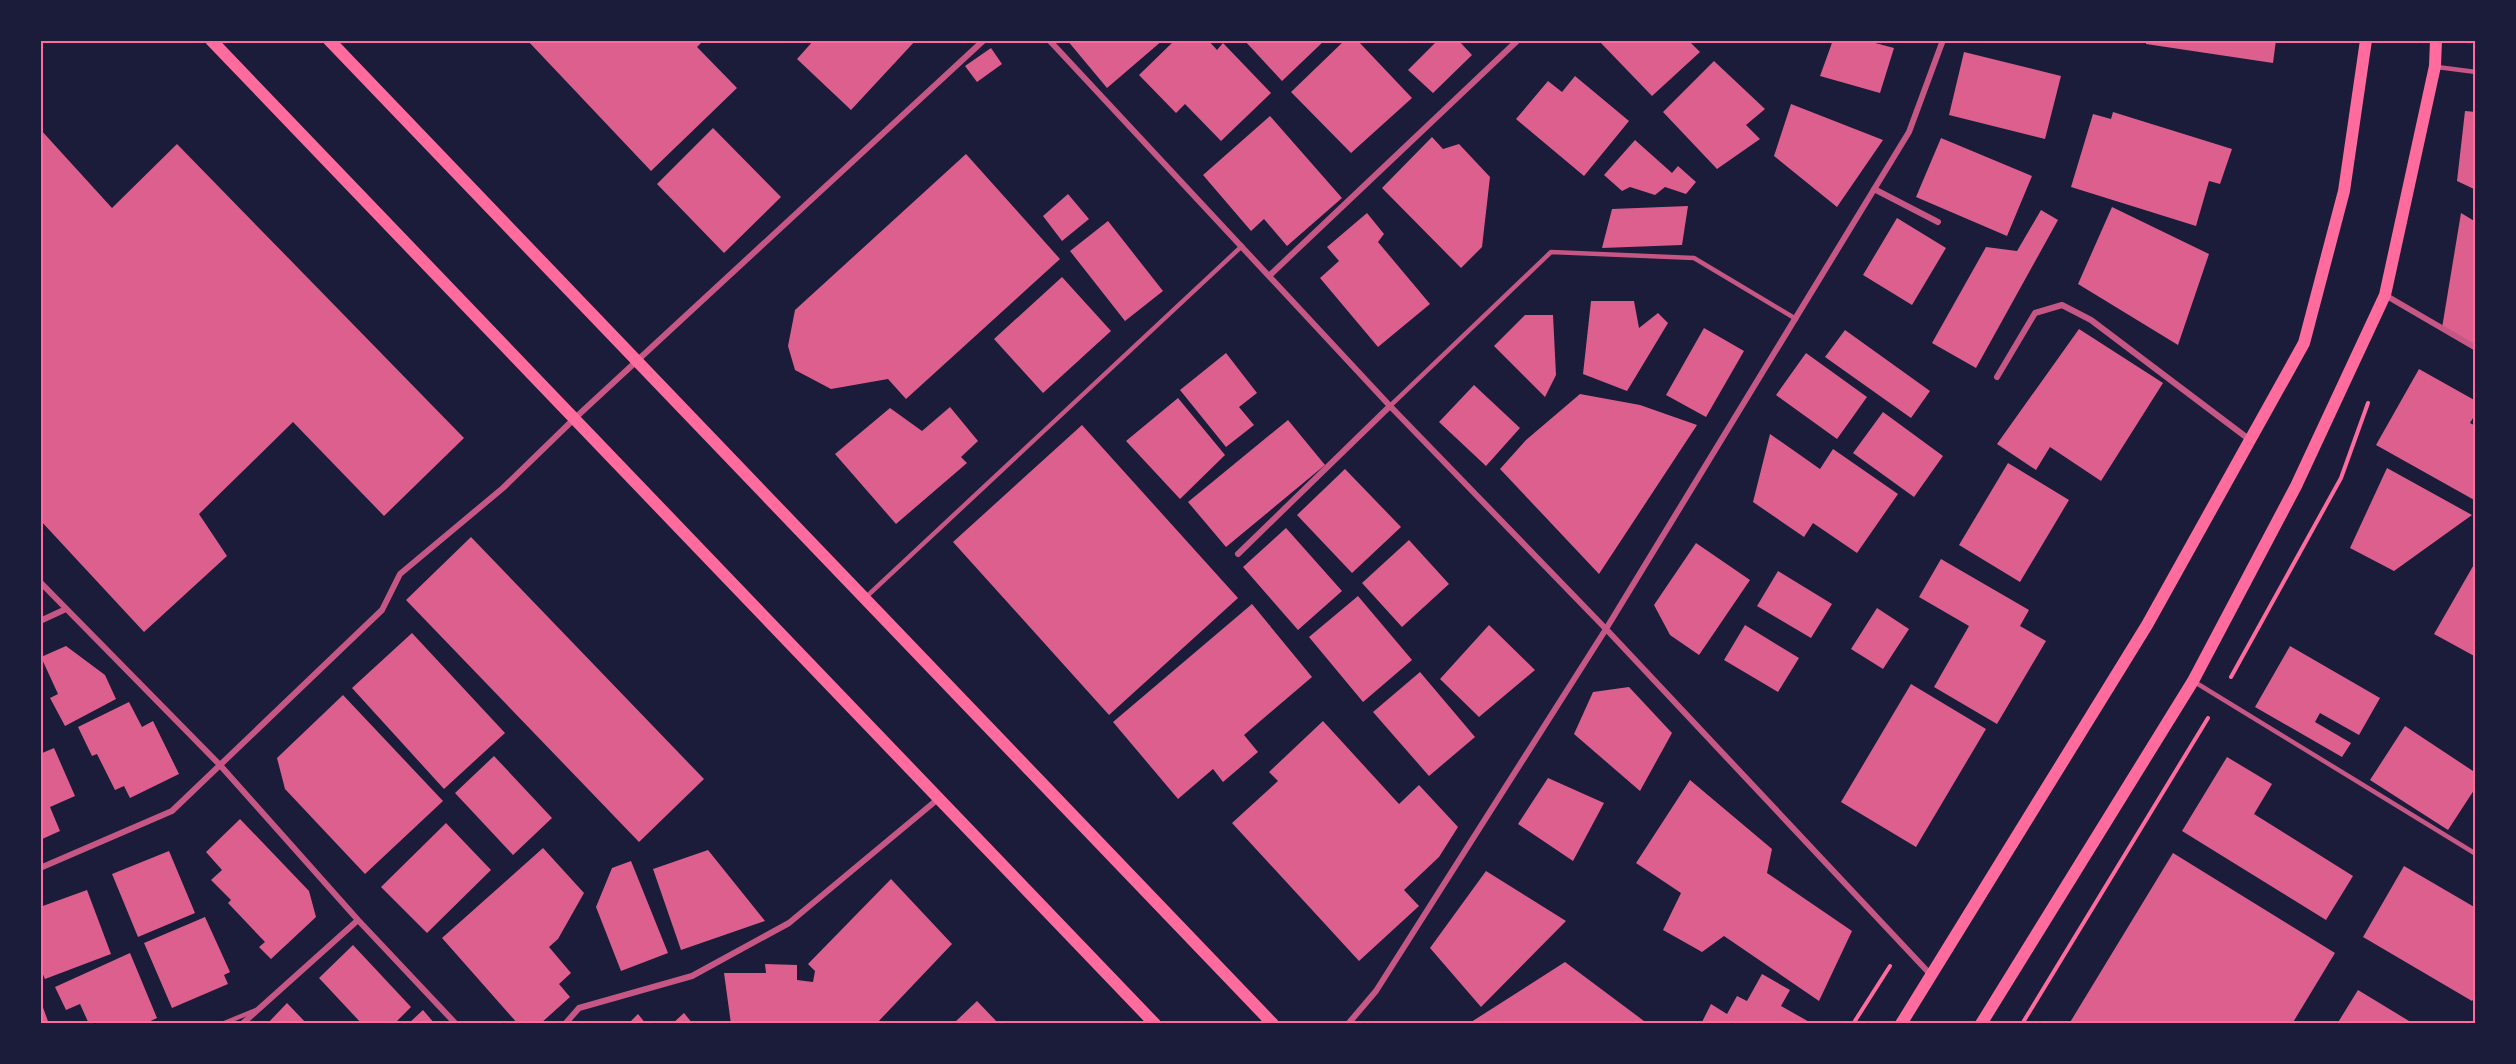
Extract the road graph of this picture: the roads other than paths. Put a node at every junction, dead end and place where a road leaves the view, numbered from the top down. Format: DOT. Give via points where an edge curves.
graph roads {
  1 [pos="211,40"];
  2 [pos="329,40"];
  3 [pos="984,40"];
  4 [pos="1049,40"];
  5 [pos="1518,40"];
  6 [pos="1943,40"];
  7 [pos="2366,40"];
  8 [pos="2436,40"];
  9 [pos="2435,66"];
  10 [pos="2475,72"];
  11 [pos="1874,189"];
  12 [pos="1938,222"];
  13 [pos="1242,246"];
  14 [pos="1269,276"];
  15 [pos="2385,295"];
  16 [pos="1796,319"];
  17 [pos="2475,348"];
  18 [pos="637,362"];
  19 [pos="1997,378"];
  20 [pos="1390,405"];
  21 [pos="574,419"];
  22 [pos="2251,441"];
  23 [pos="1238,554"];
  24 [pos="40,582"];
  25 [pos="865,598"];
  26 [pos="66,609"];
  27 [pos="40,621"];
  28 [pos="1606,629"];
  29 [pos="2193,681"];
  30 [pos="219,765"];
  31 [pos="939,798"];
  32 [pos="2475,854"];
  33 [pos="40,868"];
  34 [pos="358,920"];
  35 [pos="1931,975"];
  36 [pos="256,1010"];
  37 [pos="222,1023"];
  38 [pos="242,1023"];
  39 [pos="456,1023"];
  40 [pos="565,1023"];
  41 [pos="1155,1023"];
  42 [pos="1273,1023"];
  43 [pos="1348,1023"];
  44 [pos="1901,1023"];
  45 [pos="1981,1023"];
  1 -- 21 [label="main road"];
  2 -- 18 [label="main road"];
  3 -- 18 [label="street"];
  4 -- 13 [label="street"];
  5 -- 14 [label="street"];
  6 -- 11 [label="street" via="1909,132"];
  7 -- 22 [label="main road" via="2344,191 2304,343"];
  8 -- 9 [label="main road"];
  9 -- 10 [label="lane"];
  9 -- 15 [label="main road"];
  11 -- 12 [label="street"];
  11 -- 16 [label="street"];
  13 -- 14 [label="street"];
  13 -- 25 [label="lane"];
  14 -- 20 [label="street"];
  15 -- 17 [label="street"];
  15 -- 29 [label="main road" via="2296,486"];
  16 -- 20 [label="lane" via="1694,258 1551,252"];
  16 -- 28 [label="street"];
  18 -- 21 [label="street"];
  18 -- 25 [label="main road"];
  19 -- 22 [label="street" via="2035,313 2062,305 2091,320"];
  20 -- 23 [label="street"];
  20 -- 28 [label="street"];
  21 -- 30 [label="street" via="503,488 400,573 382,610"];
  21 -- 31 [label="main road"];
  22 -- 35 [label="main road" via="2147,625"];
  24 -- 26 [label="street"];
  25 -- 42 [label="main road"];
  26 -- 27 [label="street"];
  26 -- 30 [label="street"];
  28 -- 35 [label="street"];
  28 -- 43 [label="street" via="1376,991"];
  29 -- 32 [label="lane"];
  29 -- 45 [label="main road"];
  30 -- 33 [label="street" via="172,811"];
  30 -- 34 [label="street"];
  31 -- 40 [label="street" via="789,923 692,976 579,1008"];
  31 -- 41 [label="main road"];
  34 -- 36 [label="street"];
  34 -- 39 [label="street"];
  35 -- 44 [label="main road"];
  36 -- 37 [label="lane"];
  36 -- 38 [label="street"];
}
